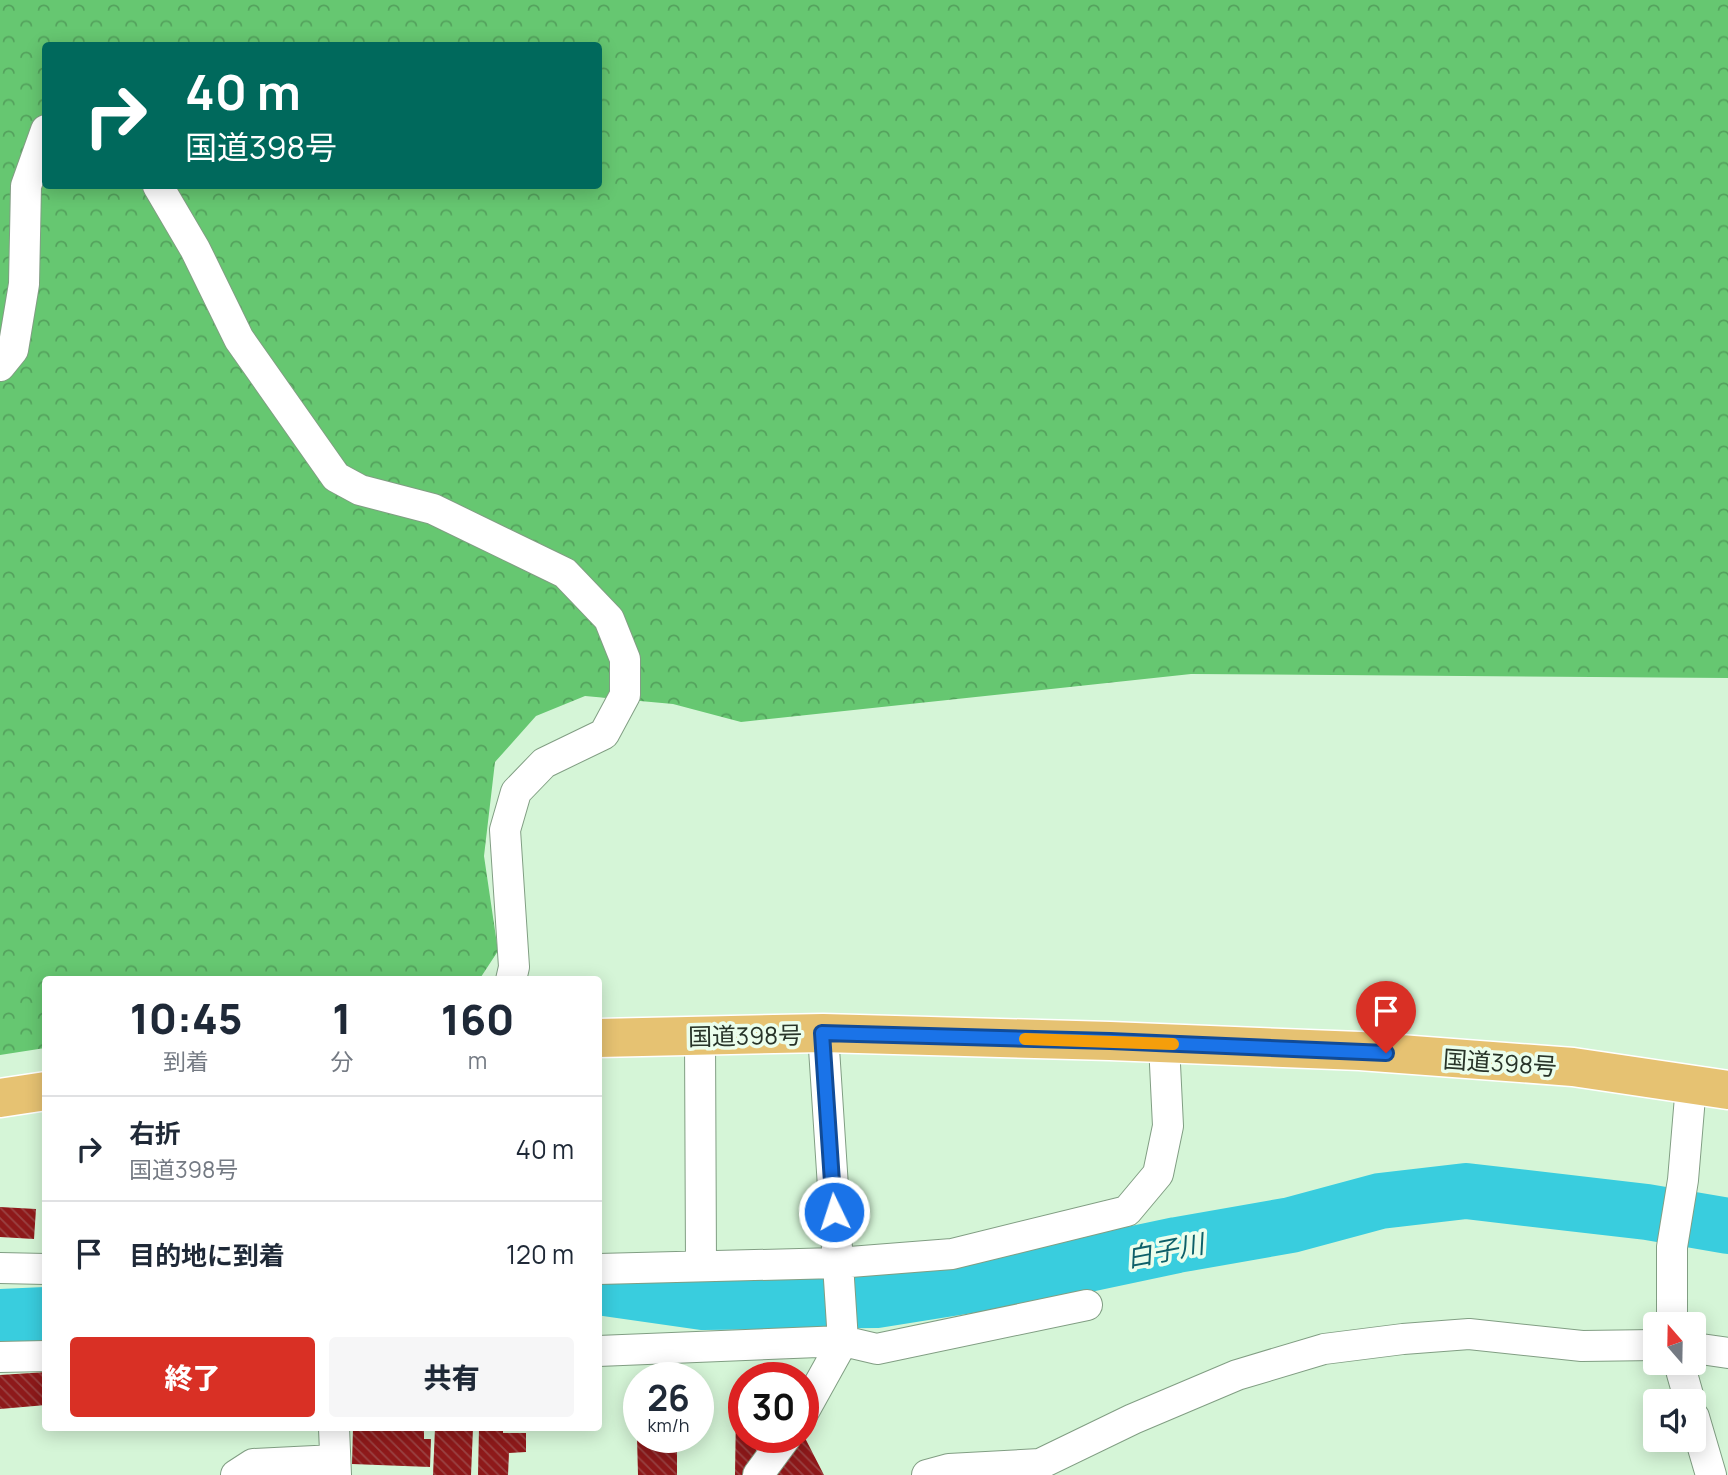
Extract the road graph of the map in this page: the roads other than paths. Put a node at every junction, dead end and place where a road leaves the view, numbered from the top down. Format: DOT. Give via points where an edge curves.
graph roads {
  1 [pos="42,141"];
  2 [pos="160,189"];
  3 [pos="0,366"];
  4 [pos="512,976"];
  5 [pos="822,1033"];
  6 [pos="700,1036"];
  7 [pos="602,1038"];
  8 [pos="1164,1044"];
  9 [pos="1709,1087"];
  10 [pos="42,1092"];
  11 [pos="0,1098"];
  12 [pos="838,1263"];
  13 [pos="701,1266"];
  14 [pos="0,1268"];
  15 [pos="42,1269"];
  16 [pos="602,1269"];
  17 [pos="1087,1305"];
  18 [pos="1672,1312"];
  19 [pos="843,1341"];
  20 [pos="1643,1345"];
  21 [pos="1706,1350"];
  22 [pos="602,1351"];
  23 [pos="1728,1353"];
  24 [pos="42,1356"];
  25 [pos="0,1357"];
  26 [pos="819,1384"];
  27 [pos="334,1431"];
  28 [pos="1704,1452"];
  29 [pos="774,1453"];
  30 [pos="335,1467"];
  31 [pos="236,1475"];
  32 [pos="758,1475"];
  33 [pos="927,1475"];
  34 [pos="1711,1475"];
  1 -- 3 [label="street" via="26,186 24,284 13,350"];
  2 -- 4 [label="street" via="239,339 336,477 360,490 433,509 565,573 609,619 625,659 625,695 604,734 544,763 516,792 505,830"];
  5 -- 6 [label="highway, 国道398号"];
  5 -- 8 [label="highway, 国道398号"];
  5 -- 12 [label="street"];
  6 -- 7 [label="highway, 国道398号"];
  6 -- 13 [label="street"];
  8 -- 9 [label="highway, 国道398号" via="1360,1051 1573,1067"];
  8 -- 12 [label="street" via="1168,1126 1158,1174 1127,1211 952,1254"];
  9 -- 18 [label="street" via="1682,1180 1672,1247"];
  10 -- 11 [label="highway"];
  12 -- 13 [label="street"];
  12 -- 19 [label="street"];
  13 -- 16 [label="street"];
  14 -- 15 [label="street"];
  17 -- 19 [label="street" via="877,1349"];
  19 -- 22 [label="street"];
  19 -- 26 [label="street"];
  20 -- 33 [label="street" via="1582,1346 1469,1334 1324,1349 1237,1375 1040,1464 949,1469"];
  21 -- 23 [label="street"];
  24 -- 25 [label="street"];
  27 -- 30 [label="street"];
  28 -- 34 [label="street"];
  29 -- 32 [label="street"];
  30 -- 31 [label="street" via="253,1464"];
}
